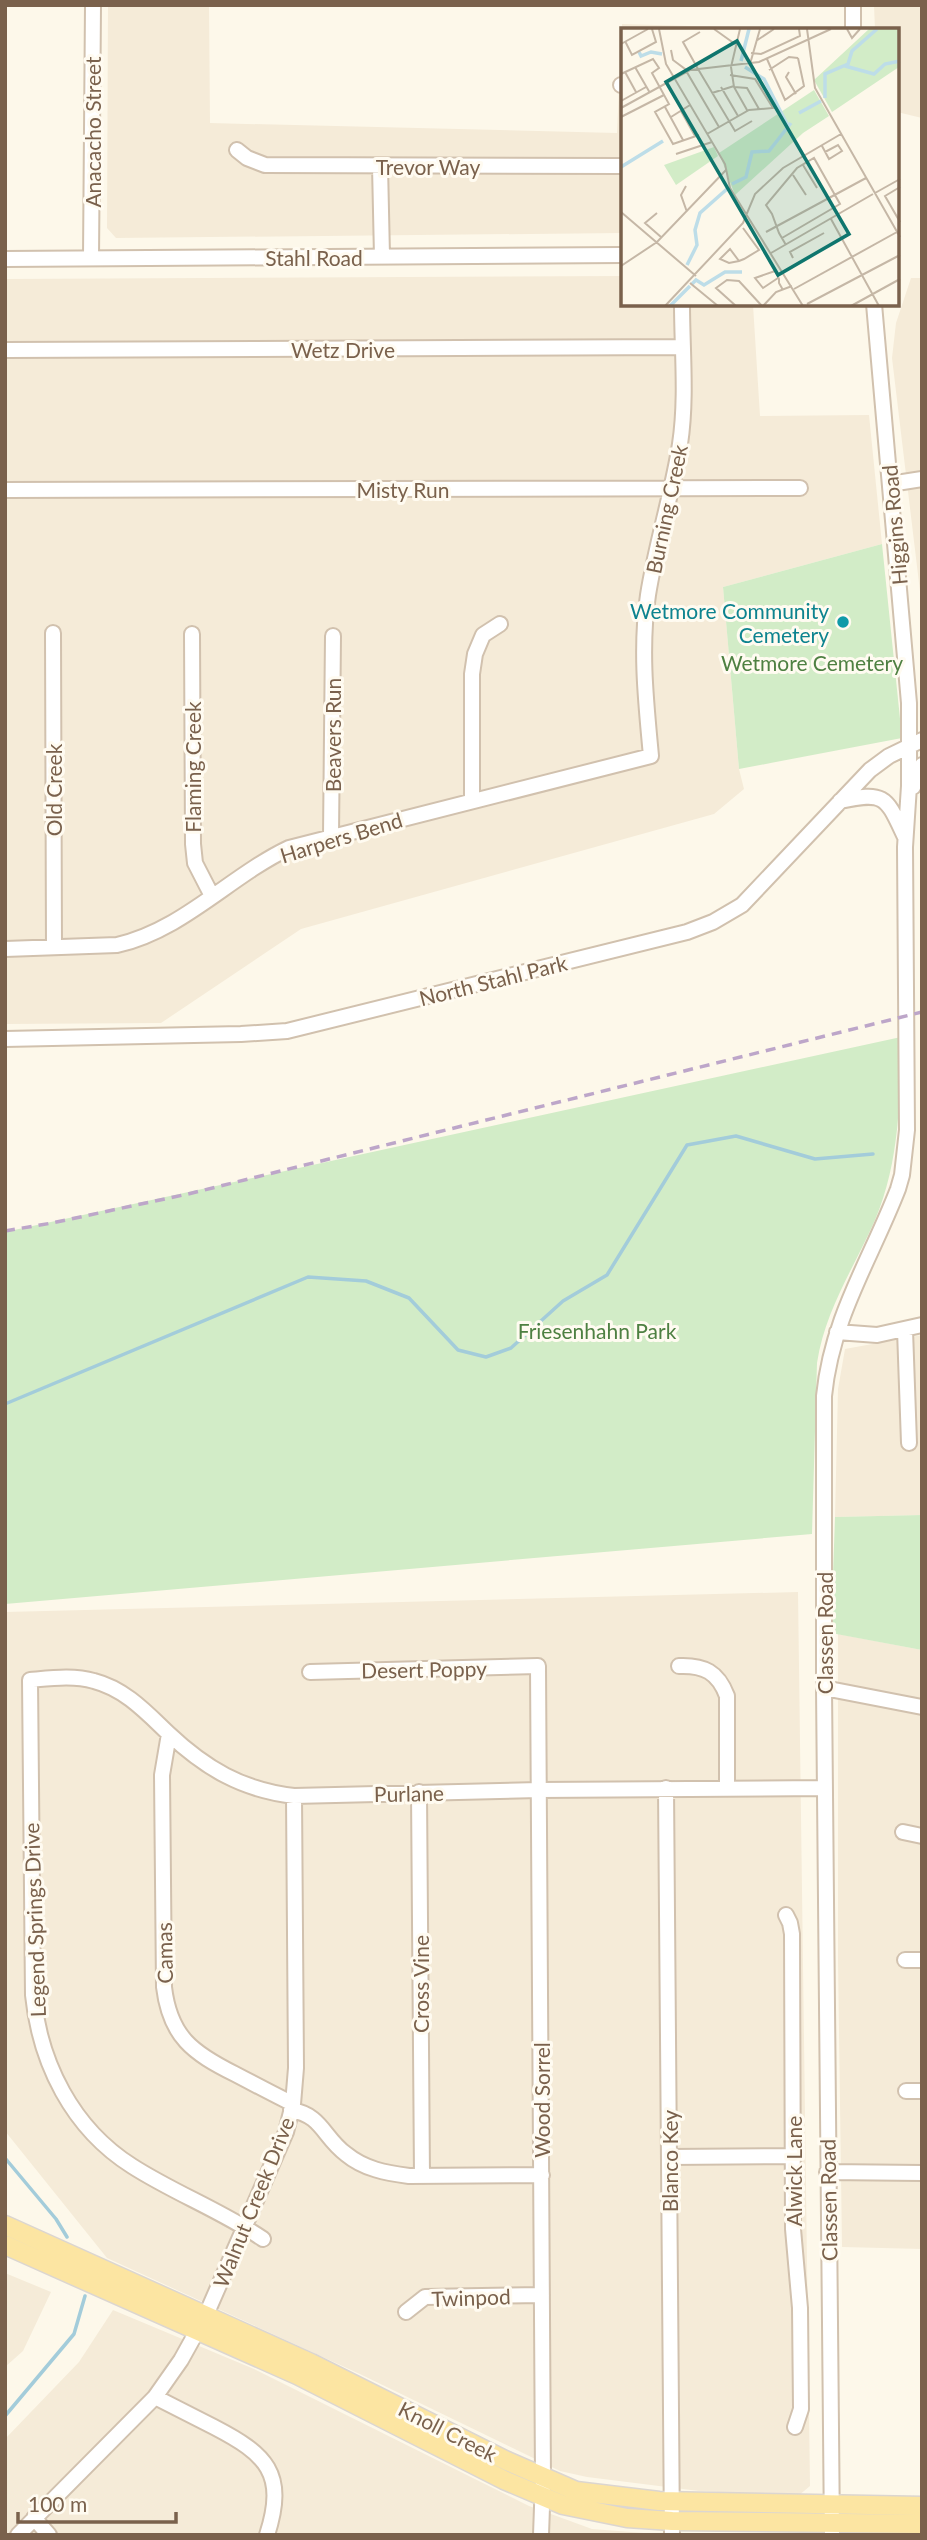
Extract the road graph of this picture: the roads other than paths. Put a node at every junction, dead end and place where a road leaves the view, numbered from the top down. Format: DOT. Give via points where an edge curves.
graph roads {
  1 [pos="93,5"];
  2 [pos="853,5"];
  3 [pos="853,28"];
  4 [pos="237,150"];
  5 [pos="380,166"];
  6 [pos="621,166"];
  7 [pos="621,255"];
  8 [pos="382,256"];
  9 [pos="5,258"];
  10 [pos="91,258"];
  11 [pos="682,306"];
  12 [pos="874,306"];
  13 [pos="682,347"];
  14 [pos="5,350"];
  15 [pos="922,479"];
  16 [pos="890,484"];
  17 [pos="670,488"];
  18 [pos="800,488"];
  19 [pos="5,490"];
  20 [pos="500,624"];
  21 [pos="52,633"];
  22 [pos="192,634"];
  23 [pos="333,636"];
  24 [pos="908,689"];
  25 [pos="922,710"];
  26 [pos="915,743"];
  27 [pos="651,755"];
  28 [pos="922,765"];
  29 [pos="909,798"];
  30 [pos="472,800"];
  31 [pos="839,801"];
  32 [pos="331,835"];
  33 [pos="906,838"];
  34 [pos="212,896"];
  35 [pos="54,947"];
  36 [pos="5,948"];
  37 [pos="5,1039"];
  38 [pos="922,1325"];
  39 [pos="905,1330"];
  40 [pos="837,1332"];
  41 [pos="909,1443"];
  42 [pos="538,1666"];
  43 [pos="679,1666"];
  44 [pos="310,1672"];
  45 [pos="30,1679"];
  46 [pos="824,1688"];
  47 [pos="922,1707"];
  48 [pos="169,1734"];
  49 [pos="666,1788"];
  50 [pos="727,1788"];
  51 [pos="825,1788"];
  52 [pos="539,1790"];
  53 [pos="419,1793"];
  54 [pos="294,1796"];
  55 [pos="903,1832"];
  56 [pos="922,1836"];
  57 [pos="786,1915"];
  58 [pos="905,1959"];
  59 [pos="922,1960"];
  60 [pos="906,2091"];
  61 [pos="922,2091"];
  62 [pos="292,2107"];
  63 [pos="794,2156"];
  64 [pos="669,2157"];
  65 [pos="827,2172"];
  66 [pos="922,2172"];
  67 [pos="542,2175"];
  68 [pos="422,2176"];
  69 [pos="245,2227"];
  70 [pos="6,2229"];
  71 [pos="263,2239"];
  72 [pos="5,2245"];
  73 [pos="542,2295"];
  74 [pos="406,2312"];
  75 [pos="202,2323"];
  76 [pos="155,2397"];
  77 [pos="795,2427"];
  78 [pos="543,2479"];
  79 [pos="541,2497"];
  80 [pos="672,2501"];
  81 [pos="832,2504"];
  82 [pos="922,2506"];
  83 [pos="34,2518"];
  84 [pos="922,2524"];
  85 [pos="672,2528"];
  86 [pos="832,2529"];
  87 [pos="18,2535"];
  88 [pos="49,2535"];
  89 [pos="267,2535"];
  90 [pos="541,2535"];
  1 -- 10 [label="street, Anacacho Street"];
  2 -- 3 [label="street"];
  4 -- 5 [label="street, Trevor Way" via="265,165"];
  5 -- 6 [label="street, Trevor Way"];
  5 -- 8 [label="street"];
  7 -- 8 [label="street, Stahl Road"];
  8 -- 10 [label="street, Stahl Road"];
  9 -- 10 [label="street, Stahl Road"];
  11 -- 13 [label="street, Burning Creek"];
  12 -- 16 [label="street, Higgins Road"];
  13 -- 14 [label="street, Wetz Drive"];
  13 -- 17 [label="street, Burning Creek" via="683,413"];
  15 -- 16 [label="street"];
  16 -- 24 [label="street, Higgins Road"];
  17 -- 18 [label="street, Misty Run"];
  17 -- 19 [label="street, Misty Run"];
  17 -- 27 [label="street, Burning Creek" via="644,636"];
  20 -- 30 [label="street" via="483,635 473,664"];
  21 -- 35 [label="street, Old Creek"];
  22 -- 34 [label="street, Flaming Creek" via="193,845 195,863"];
  23 -- 32 [label="street, Beavers Run"];
  24 -- 25 [label="street"];
  24 -- 26 [label="street, Higgins Road"];
  26 -- 29 [label="street, Classen Road"];
  26 -- 31 [label="street, North Stahl Park" via="870,769"];
  27 -- 30 [label="street, Harpers Bend"];
  28 -- 29 [label="street"];
  29 -- 33 [label="street, Classen Road"];
  30 -- 32 [label="street, Harpers Bend"];
  31 -- 33 [label="street" via="868,795 885,800"];
  31 -- 37 [label="street, North Stahl Park" via="742,905 687,932 287,1031"];
  32 -- 34 [label="street, Harpers Bend" via="275,855"];
  33 -- 40 [label="street, Classen Road" via="907,1130 902,1175"];
  34 -- 35 [label="street, Harpers Bend" via="159,931 131,942"];
  35 -- 36 [label="street, Harpers Bend"];
  38 -- 39 [label="street"];
  39 -- 40 [label="street" via="860,1335"];
  39 -- 41 [label="street"];
  40 -- 46 [label="street, Classen Road" via="824,1396"];
  42 -- 44 [label="street, Desert Poppy"];
  42 -- 52 [label="street, Wood Sorrel"];
  43 -- 50 [label="street" via="707,1669 723,1684 727,1696"];
  45 -- 48 [label="street, Purlane" via="94,1681 142,1707"];
  45 -- 69 [label="street, Legend Springs Drive" via="33,1995 47,2060 80,2119 110,2150"];
  46 -- 47 [label="street"];
  46 -- 51 [label="street, Classen Road"];
  48 -- 54 [label="street, Purlane" via="227,1778 260,1791"];
  48 -- 62 [label="street, Camas" via="163,1775 166,2005 192,2050"];
  49 -- 50 [label="street, Purlane"];
  49 -- 52 [label="street, Purlane"];
  49 -- 64 [label="street, Blanco Key"];
  50 -- 51 [label="street, Purlane"];
  51 -- 65 [label="street, Classen Road"];
  52 -- 53 [label="street, Purlane"];
  52 -- 67 [label="street, Wood Sorrel"];
  53 -- 54 [label="street, Purlane"];
  53 -- 68 [label="street, Cross Vine"];
  54 -- 62 [label="street, Walnut Creek Drive" via="296,2068"];
  55 -- 56 [label="street"];
  57 -- 63 [label="street, Alwick Lane" via="792,1934"];
  58 -- 59 [label="street"];
  60 -- 61 [label="street"];
  62 -- 68 [label="street, Camas" via="309,2114 344,2153 369,2168"];
  62 -- 69 [label="street, Walnut Creek Drive" via="279,2151"];
  63 -- 64 [label="street"];
  63 -- 77 [label="street, Alwick Lane" via="802,2409"];
  64 -- 80 [label="street, Blanco Key"];
  65 -- 66 [label="street"];
  65 -- 81 [label="street, Classen Road"];
  67 -- 68 [label="street, Camas"];
  67 -- 73 [label="street, Wood Sorrel"];
  69 -- 71 [label="street, Legend Springs Drive"];
  69 -- 75 [label="street, Walnut Creek Drive"];
  70 -- 75 [label="main road, Knoll Creek"];
  72 -- 75 [label="main road, Knoll Creek"];
  73 -- 74 [label="street, Twinpod" via="425,2297"];
  73 -- 78 [label="street, Wood Sorrel"];
  75 -- 76 [label="street, Walnut Creek Drive"];
  75 -- 78 [label="main road, Knoll Creek" via="323,2369"];
  75 -- 79 [label="main road, Knoll Creek"];
  76 -- 83 [label="street, Walnut Creek Drive"];
  76 -- 89 [label="street" via="247,2444 261,2456 274,2494"];
  78 -- 79 [label="street, Wood Sorrel"];
  78 -- 80 [label="main road, Knoll Creek" via="592,2495"];
  79 -- 85 [label="main road, Knoll Creek"];
  79 -- 90 [label="street, Wood Sorrel"];
  80 -- 81 [label="main road, Knoll Creek"];
  80 -- 85 [label="street, Blanco Key"];
  81 -- 82 [label="main road, Knoll Creek"];
  81 -- 86 [label="street, Classen Road"];
  83 -- 87 [label="street, Walnut Creek Drive"];
  83 -- 88 [label="street"];
  84 -- 86 [label="main road, Knoll Creek"];
  85 -- 86 [label="main road, Knoll Creek"];
}
